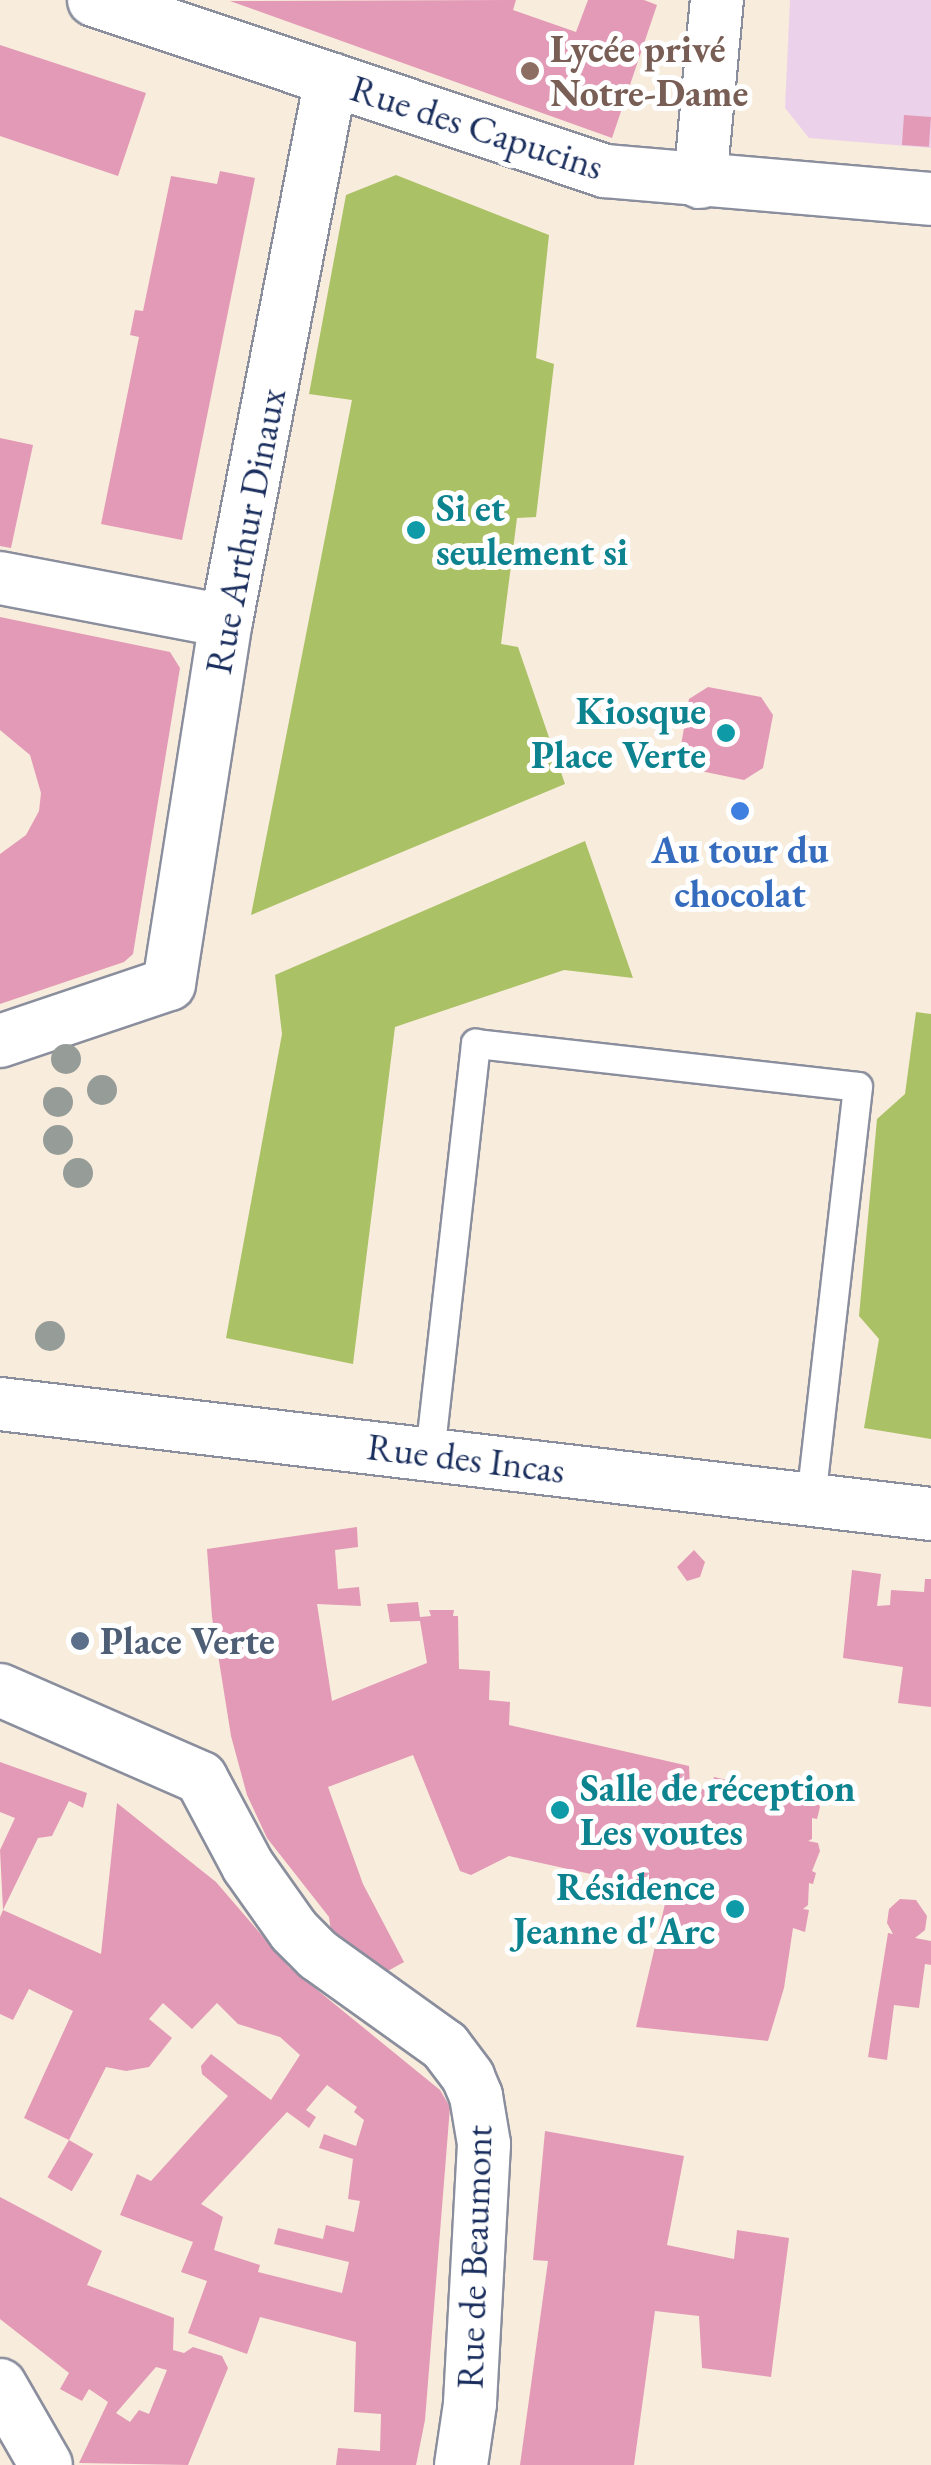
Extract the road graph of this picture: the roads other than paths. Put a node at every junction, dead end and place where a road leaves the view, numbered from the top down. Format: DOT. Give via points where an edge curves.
graph roads {
  1 [pos="94,0"];
  2 [pos="717,0"];
  3 [pos="331,79"];
  4 [pos="700,182"];
  5 [pos="931,199"];
  6 [pos="0,578"];
  7 [pos="226,620"];
  8 [pos="0,1041"];
  9 [pos="0,1404"];
  10 [pos="430,1454"];
  11 [pos="811,1500"];
  12 [pos="931,1514"];
  13 [pos="0,1690"];
  14 [pos="0,2385"];
  15 [pos="46,2465"];
  16 [pos="461,2465"];
  1 -- 3 [label="street, Rue des Capucins"];
  2 -- 4 [label="street"];
  3 -- 4 [label="street, Rue des Capucins" via="578,165"];
  3 -- 7 [label="street, Rue Arthur Dinaux"];
  4 -- 5 [label="street, Rue des Capucins"];
  6 -- 7 [label="street"];
  7 -- 8 [label="street, Rue Arthur Dinaux" via="169,984"];
  9 -- 10 [label="street, Rue des Incas"];
  10 -- 11 [label="street, Rue des Incas"];
  10 -- 11 [label="lane" via="476,1044 858,1087"];
  11 -- 12 [label="street, Rue des Incas"];
  13 -- 16 [label="street, Rue de Beaumont" via="201,1778 248,1866 294,1931 444,2046 468,2077 484,2144"];
  14 -- 15 [label="street"];
}
